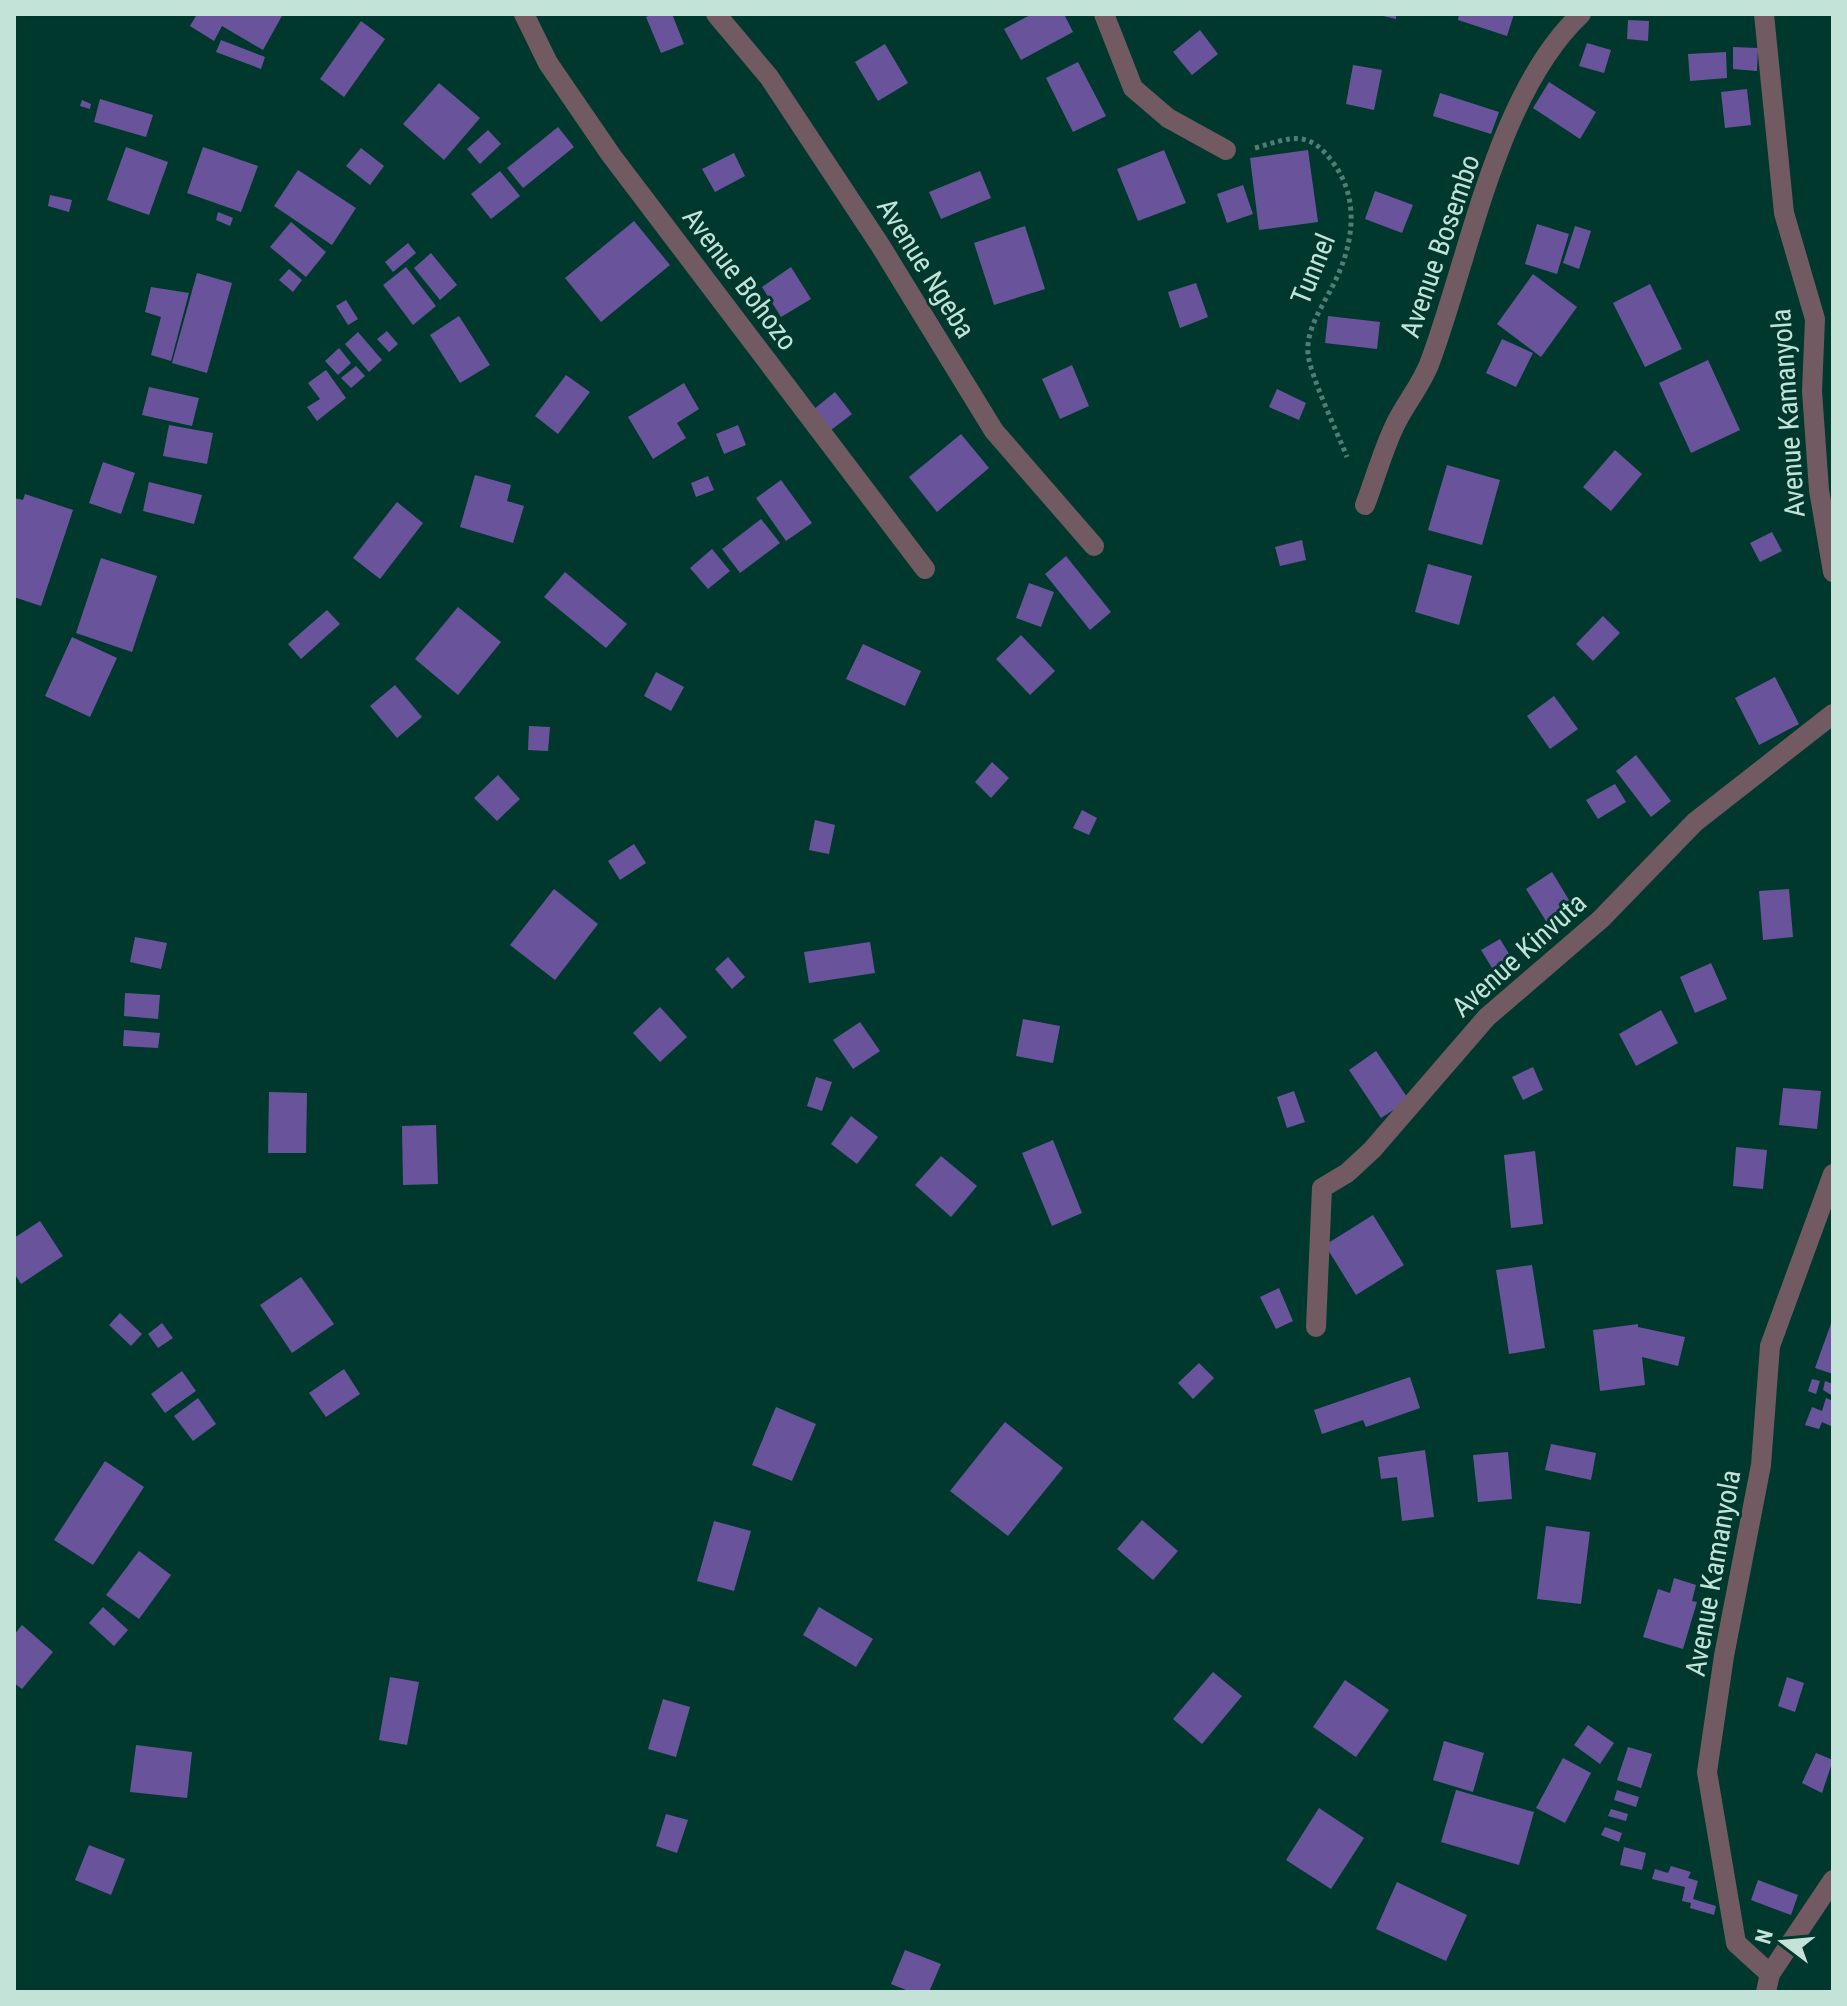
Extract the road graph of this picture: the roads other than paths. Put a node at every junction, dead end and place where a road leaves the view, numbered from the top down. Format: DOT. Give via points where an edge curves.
graph roads {
  1 [pos="524,14"];
  2 [pos="716,14"];
  3 [pos="1104,14"];
  4 [pos="1581,14"];
  5 [pos="1764,14"];
  6 [pos="1226,150"];
  7 [pos="1824,319"];
  8 [pos="1365,505"];
  9 [pos="1094,546"];
  10 [pos="925,569"];
  11 [pos="1833,572"];
  12 [pos="1833,714"];
  13 [pos="1833,1174"];
  14 [pos="1316,1327"];
  15 [pos="1833,1880"];
  16 [pos="1768,1983"];
  1 -- 10 [label="street, Avenue Bohozo" via="548,63 611,155"];
  2 -- 9 [label="street, Avenue Ngeba" via="769,77 994,431"];
  3 -- 6 [label="street" via="1133,88 1168,118"];
  4 -- 8 [label="street, Avenue Bosembo" via="1560,34 1512,121 1429,364 1394,427"];
  5 -- 7 [label="street, Avenue Kamanyola" via="1784,213"];
  7 -- 11 [label="street, Avenue Kamanyola" via="1812,391 1819,490"];
  12 -- 14 [label="street, Avenue Kinvuta" via="1695,822 1601,919 1487,1017 1372,1150 1322,1188"];
  13 -- 16 [label="street, Avenue Kamanyola" via="1770,1346 1761,1465 1707,1772 1736,1943"];
  15 -- 16 [label="street"];
}
